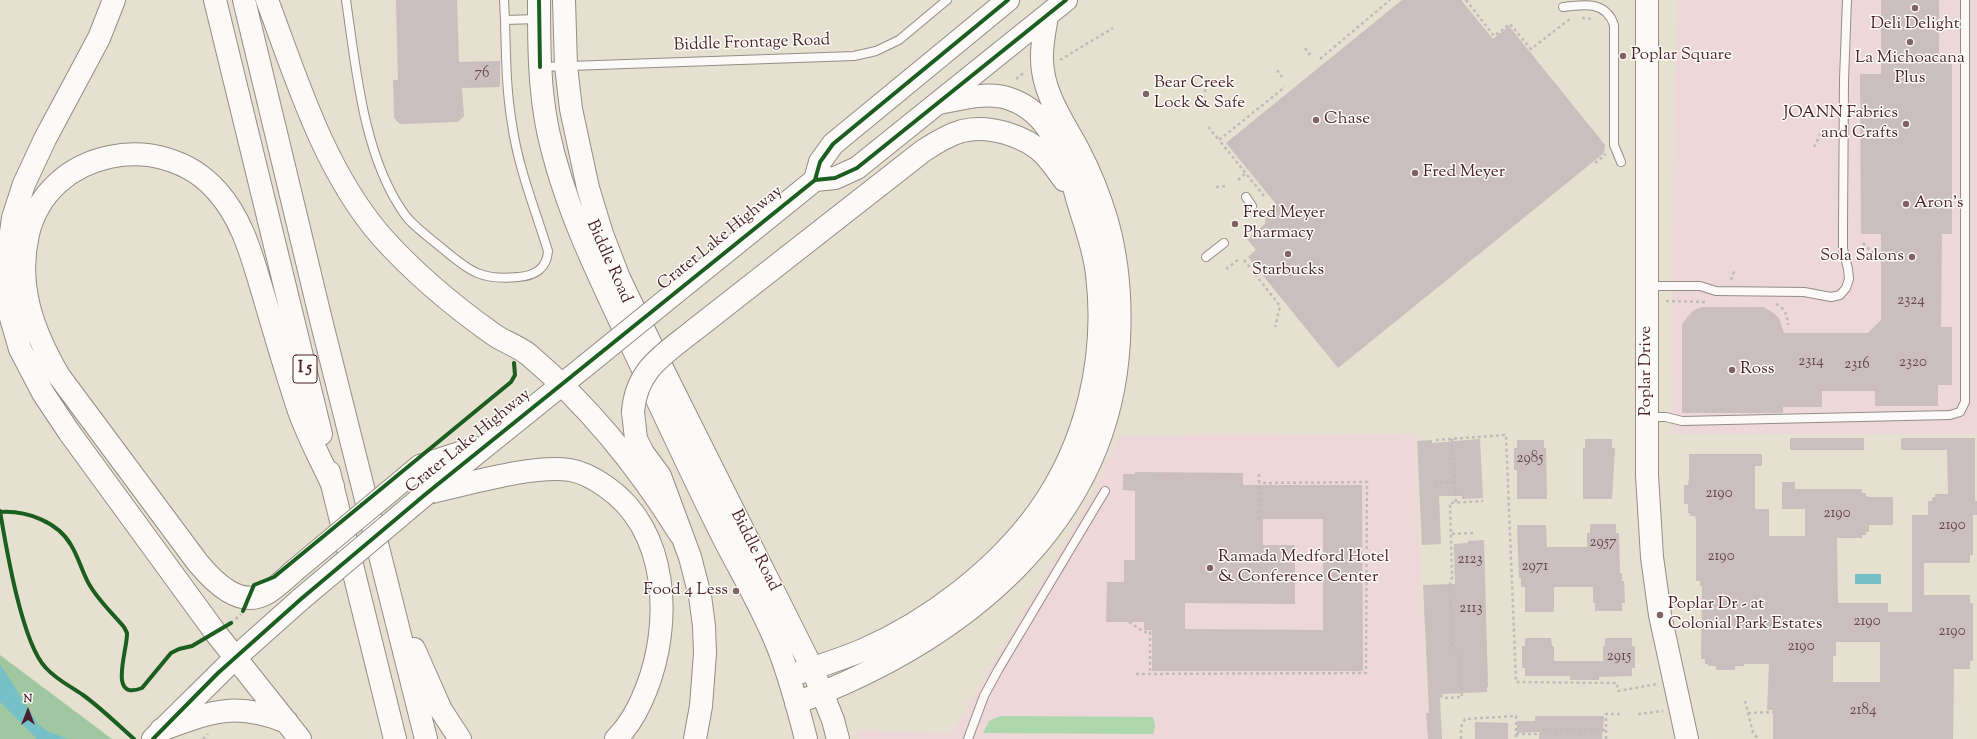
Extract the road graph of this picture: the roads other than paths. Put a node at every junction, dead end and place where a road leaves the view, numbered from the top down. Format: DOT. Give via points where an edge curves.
graph roads {
  1 [pos="114,0"];
  2 [pos="215,0"];
  3 [pos="244,0"];
  4 [pos="267,0"];
  5 [pos="346,0"];
  6 [pos="504,0"];
  7 [pos="564,0"];
  8 [pos="947,0"];
  9 [pos="1008,0"];
  10 [pos="1066,0"];
  11 [pos="1647,0"];
  12 [pos="1847,0"];
  13 [pos="1965,0"];
  14 [pos="1563,7"];
  15 [pos="539,9"];
  16 [pos="1047,16"];
  17 [pos="505,20"];
  18 [pos="566,66"];
  19 [pos="540,67"];
  20 [pos="939,103"];
  21 [pos="1621,162"];
  22 [pos="815,180"];
  23 [pos="1246,197"];
  24 [pos="1078,199"];
  25 [pos="1252,206"];
  26 [pos="1224,243"];
  27 [pos="1206,257"];
  28 [pos="1648,286"];
  29 [pos="562,384"];
  30 [pos="1647,417"];
  31 [pos="489,443"];
  32 [pos="333,486"];
  33 [pos="1105,490"];
  34 [pos="427,493"];
  35 [pos="680,534"];
  36 [pos="393,602"];
  37 [pos="236,657"];
  38 [pos="812,668"];
  39 [pos="789,676"];
  40 [pos="822,693"];
  41 [pos="796,703"];
  42 [pos="287,722"];
  43 [pos="157,734"];
  44 [pos="300,739"];
  45 [pos="395,739"];
  46 [pos="426,739"];
  47 [pos="460,739"];
  48 [pos="616,739"];
  49 [pos="695,739"];
  50 [pos="806,739"];
  51 [pos="838,739"];
  52 [pos="968,739"];
  53 [pos="1687,739"];
  1 -- 37 [label="main road" via="99,38 24,184 13,218 8,252 6,274 11,318 20,349 43,393 69,432 223,628"];
  2 -- 32 [label="main road, I 5"];
  3 -- 36 [label="main road, I 5" via="319,312"];
  4 -- 29 [label="main road" via="322,139 354,197 381,235 428,284 496,336 527,354"];
  5 -- 17 [label="lane" via="359,94 374,149 391,192 403,213 468,269 487,276 504,278 526,276 539,271 548,260 548,251 523,171 512,125"];
  6 -- 17 [label="lane"];
  7 -- 18 [label="main road, Biddle Road"];
  8 -- 18 [label="lane, Biddle Frontage Road" via="900,40 876,51 854,56"];
  9 -- 22 [label="main road" via="833,144 820,162"];
  10 -- 16 [label="main road"];
  11 -- 28 [label="main road, Poplar Drive"];
  12 -- 28 [label="lane" via="1843,190 1843,249 1849,279 1846,288 1840,295 1821,297 1804,292 1716,291 1700,286"];
  13 -- 30 [label="lane" via="1965,402 1960,412 1950,415 1705,421"];
  14 -- 21 [label="lane" via="1579,5 1603,8 1608,12 1614,25 1614,145"];
  15 -- 17 [label="lane"];
  15 -- 19 [label="main road, Biddle Road"];
  16 -- 20 [label="main road"];
  16 -- 40 [label="main road" via="1042,58 1045,83 1095,188 1107,221 1118,274 1118,357 1114,388 1099,439 1079,485 1066,507 1048,533 1009,576 972,607 929,636 848,682"];
  18 -- 19 [label="lane, Biddle Frontage Road"];
  18 -- 38 [label="main road, Biddle Road" via="571,109 588,188 619,278"];
  19 -- 39 [label="main road, Biddle Road" via="543,102 556,163 588,254 724,538 748,582"];
  20 -- 22 [label="main road" via="857,168 835,178"];
  20 -- 24 [label="main road" via="1000,96 1016,101 1031,110 1044,123 1057,143 1073,179"];
  22 -- 29 [label="main road, Crater Lake Highway, bridge"];
  23 -- 25 [label="lane"];
  24 -- 35 [label="main road, bridge" via="1053,165 1034,147 999,132 982,129 962,131 942,139 923,151 652,364 638,387 633,412 636,439 660,476"];
  24 -- 38 [label="main road" via="1092,246 1097,274 1097,361 1079,434 1052,490 1019,536 981,574 939,607 865,649"];
  26 -- 27 [label="lane"];
  28 -- 30 [label="main road, Poplar Drive"];
  29 -- 31 [label="main road, Crater Lake Highway"];
  29 -- 35 [label="main road" via="658,498"];
  30 -- 53 [label="main road, Poplar Drive" via="1647,475 1652,558 1660,615"];
  31 -- 32 [label="main road, bridge" via="420,466 266,594 246,604 211,578 198,563 59,376 44,350 30,313 24,261 32,222 42,202 66,178 78,169 104,158 136,153 165,157 186,165 217,190 231,208 246,236 298,407"];
  31 -- 34 [label="main road, Crater Lake Highway"];
  32 -- 45 [label="main road, I 5"];
  33 -- 52 [label="lane" via="998,670 984,696"];
  34 -- 37 [label="main road, Crater Lake Highway, bridge" via="300,599"];
  34 -- 48 [label="main road" via="522,472 570,470 598,481 622,499 632,511 651,546 657,567 662,619 659,647 651,677 630,722"];
  35 -- 49 [label="main road" via="696,577 704,626 704,680"];
  36 -- 46 [label="main road, I 5"];
  36 -- 47 [label="main road" via="441,710"];
  37 -- 42 [label="main road"];
  37 -- 43 [label="main road, Crater Lake Highway"];
  38 -- 39 [label="main road"];
  38 -- 40 [label="main road, Biddle Road"];
  39 -- 41 [label="main road, Biddle Road"];
  40 -- 41 [label="main road"];
  40 -- 51 [label="main road, Biddle Road"];
  41 -- 50 [label="main road, Biddle Road"];
  42 -- 43 [label="main road" via="265,713 229,710 195,717"];
  42 -- 44 [label="main road"];
}
